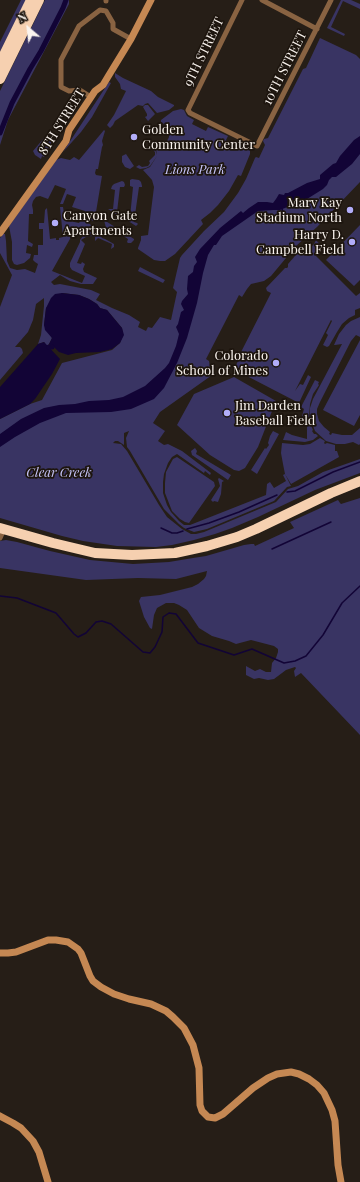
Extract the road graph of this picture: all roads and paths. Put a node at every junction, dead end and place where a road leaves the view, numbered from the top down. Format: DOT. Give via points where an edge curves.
graph roads {
  1 [pos="31,0"];
  2 [pos="39,0"];
  3 [pos="151,0"];
  4 [pos="242,0"];
  5 [pos="262,0"];
  6 [pos="331,0"];
  7 [pos="317,28"];
  8 [pos="131,40"];
  9 [pos="0,63"];
  10 [pos="0,79"];
  11 [pos="91,97"];
  12 [pos="257,146"];
  13 [pos="0,233"];
  14 [pos="360,481"];
  15 [pos="1,531"];
  16 [pos="0,953"];
  17 [pos="0,1116"];
  18 [pos="48,1182"];
  19 [pos="341,1182"];
  1 -- 9 [label="highway"];
  2 -- 10 [label="highway"];
  3 -- 8 [label="street, 8TH STREET"];
  4 -- 12 [label="street, 9TH STREET" via="188,110"];
  5 -- 7 [label="street"];
  6 -- 7 [label="street, 10TH STREET"];
  7 -- 12 [label="street, 10TH STREET"];
  8 -- 11 [label="street, 8TH STREET" via="106,80"];
  8 -- 11 [label="street" via="113,29 113,23 106,11 100,10 79,26 61,60 61,87 69,91 80,90"];
  11 -- 13 [label="street, 8TH STREET" via="69,130 66,141"];
  14 -- 15 [label="highway" via="237,537 180,552 139,555 95,553"];
  16 -- 19 [label="street" via="16,952 48,940 68,942 81,953 90,976 101,987 114,994 151,1004 173,1017 184,1028 193,1045 199,1068 200,1105 208,1117 216,1118 223,1114 253,1088 277,1074 291,1072 309,1079 324,1093 332,1110"];
  17 -- 18 [label="street" via="21,1128 32,1141 39,1152"];
}
